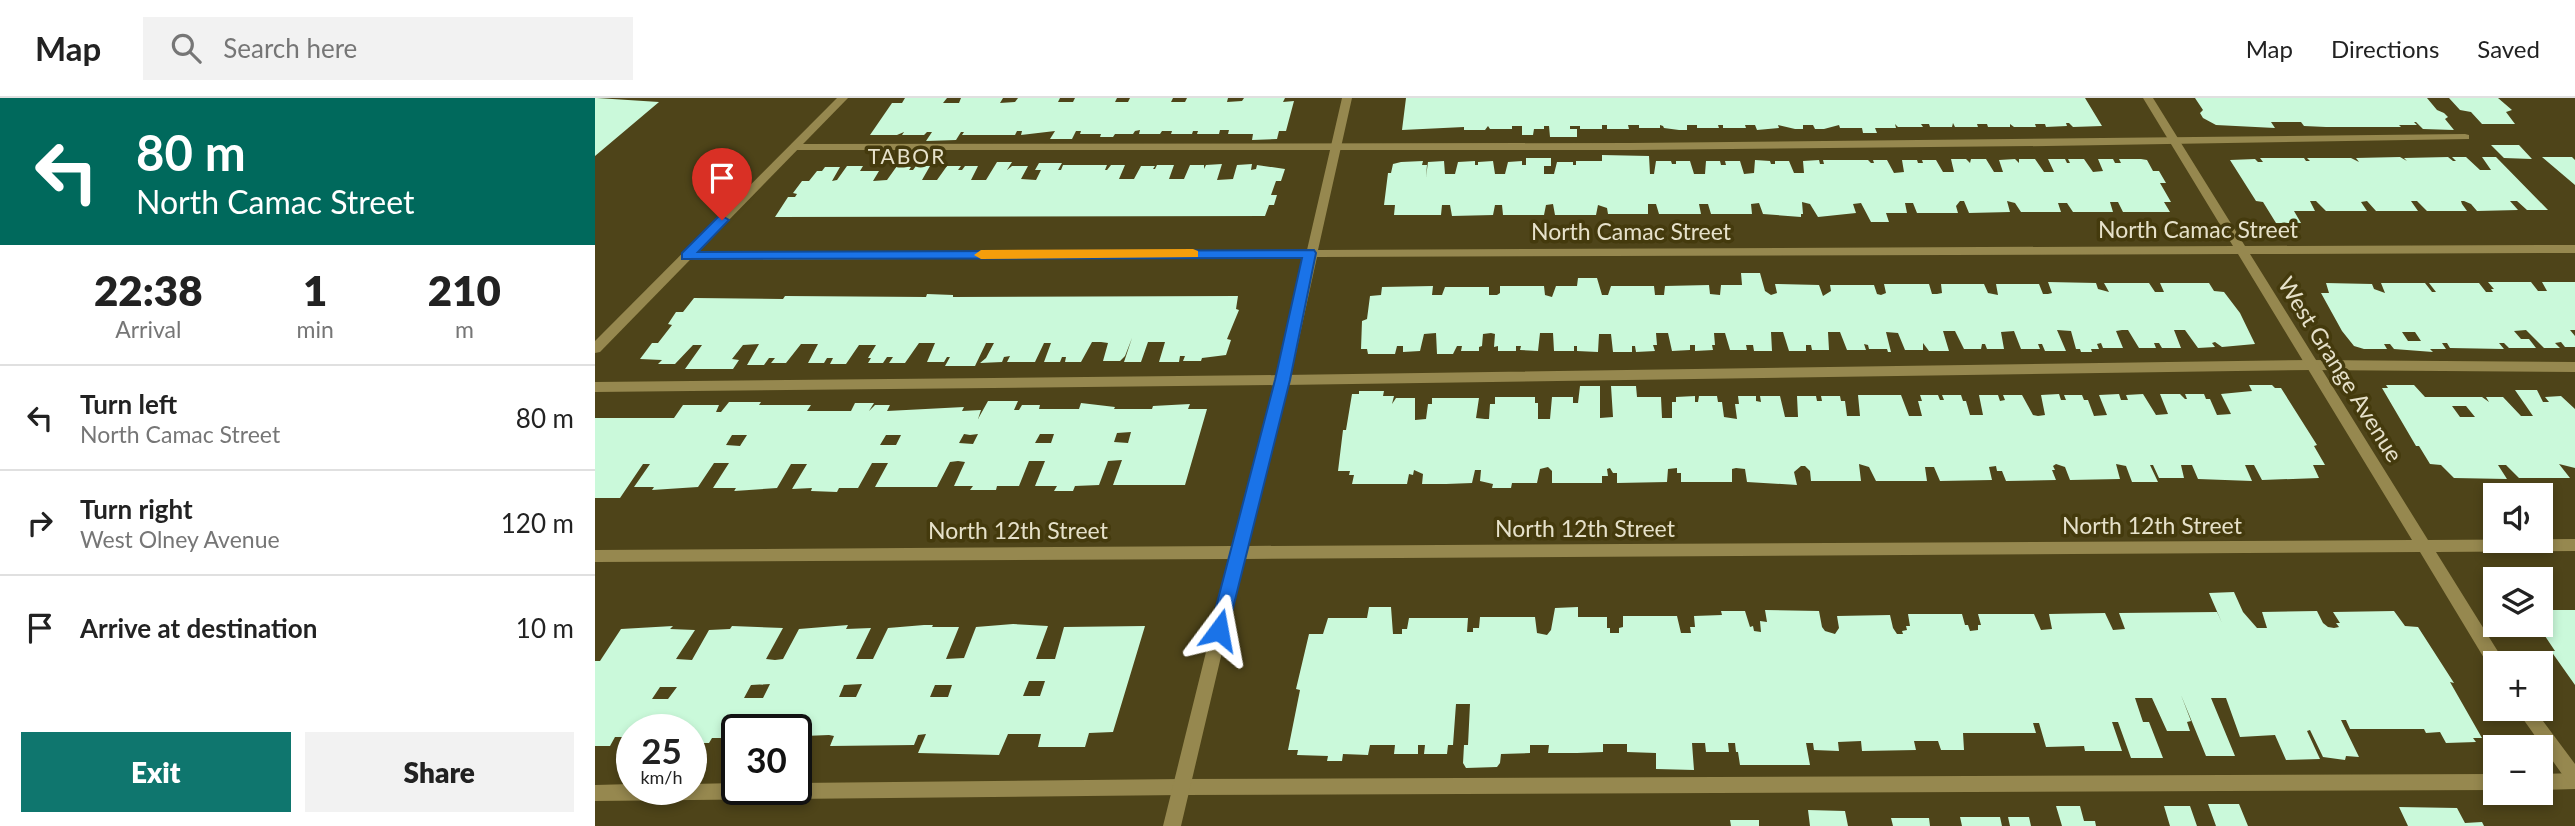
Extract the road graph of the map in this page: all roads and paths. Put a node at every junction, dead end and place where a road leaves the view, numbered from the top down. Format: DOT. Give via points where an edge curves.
graph roads {
  1 [pos="843,98"];
  2 [pos="1346,98"];
  3 [pos="2148,98"];
  4 [pos="2465,137"];
  5 [pos="2174,142"];
  6 [pos="795,147"];
  7 [pos="1336,149"];
  8 [pos="2575,249"];
  9 [pos="2242,250"];
  10 [pos="1309,253"];
  11 [pos="686,256"];
  12 [pos="595,349"];
  13 [pos="2311,365"];
  14 [pos="2575,367"];
  15 [pos="1283,380"];
  16 [pos="595,387"];
  17 [pos="2575,545"];
  18 [pos="2423,546"];
  19 [pos="1238,552"];
  20 [pos="595,556"];
  21 [pos="2488,651"];
  22 [pos="2533,721"];
  23 [pos="2575,780"];
  24 [pos="2553,781"];
  25 [pos="2483,782"];
  26 [pos="1182,787"];
  27 [pos="595,793"];
  28 [pos="1173,826"];
  1 -- 6 [label="street"];
  2 -- 7 [label="street"];
  3 -- 5 [label="street, West Grange Avenue"];
  4 -- 5 [label="street"];
  5 -- 7 [label="street"];
  5 -- 9 [label="street, West Grange Avenue"];
  6 -- 7 [label="street"];
  6 -- 11 [label="street"];
  7 -- 10 [label="street"];
  8 -- 9 [label="street, North Camac Street"];
  9 -- 10 [label="street, North Camac Street"];
  9 -- 13 [label="street, West Grange Avenue"];
  10 -- 11 [label="street, North Camac Street"];
  10 -- 15 [label="street"];
  11 -- 12 [label="street"];
  13 -- 14 [label="street"];
  13 -- 15 [label="street"];
  13 -- 18 [label="street, West Grange Avenue"];
  15 -- 16 [label="street"];
  15 -- 19 [label="street"];
  17 -- 18 [label="street, North 12th Street"];
  18 -- 19 [label="street, North 12th Street"];
  18 -- 21 [label="street, West Grange Avenue"];
  19 -- 20 [label="street, North 12th Street"];
  19 -- 26 [label="street"];
  22 -- 23 [label="street"];
  23 -- 24 [label="street"];
  25 -- 26 [label="street"];
  26 -- 27 [label="street"];
  26 -- 28 [label="street"];
}
